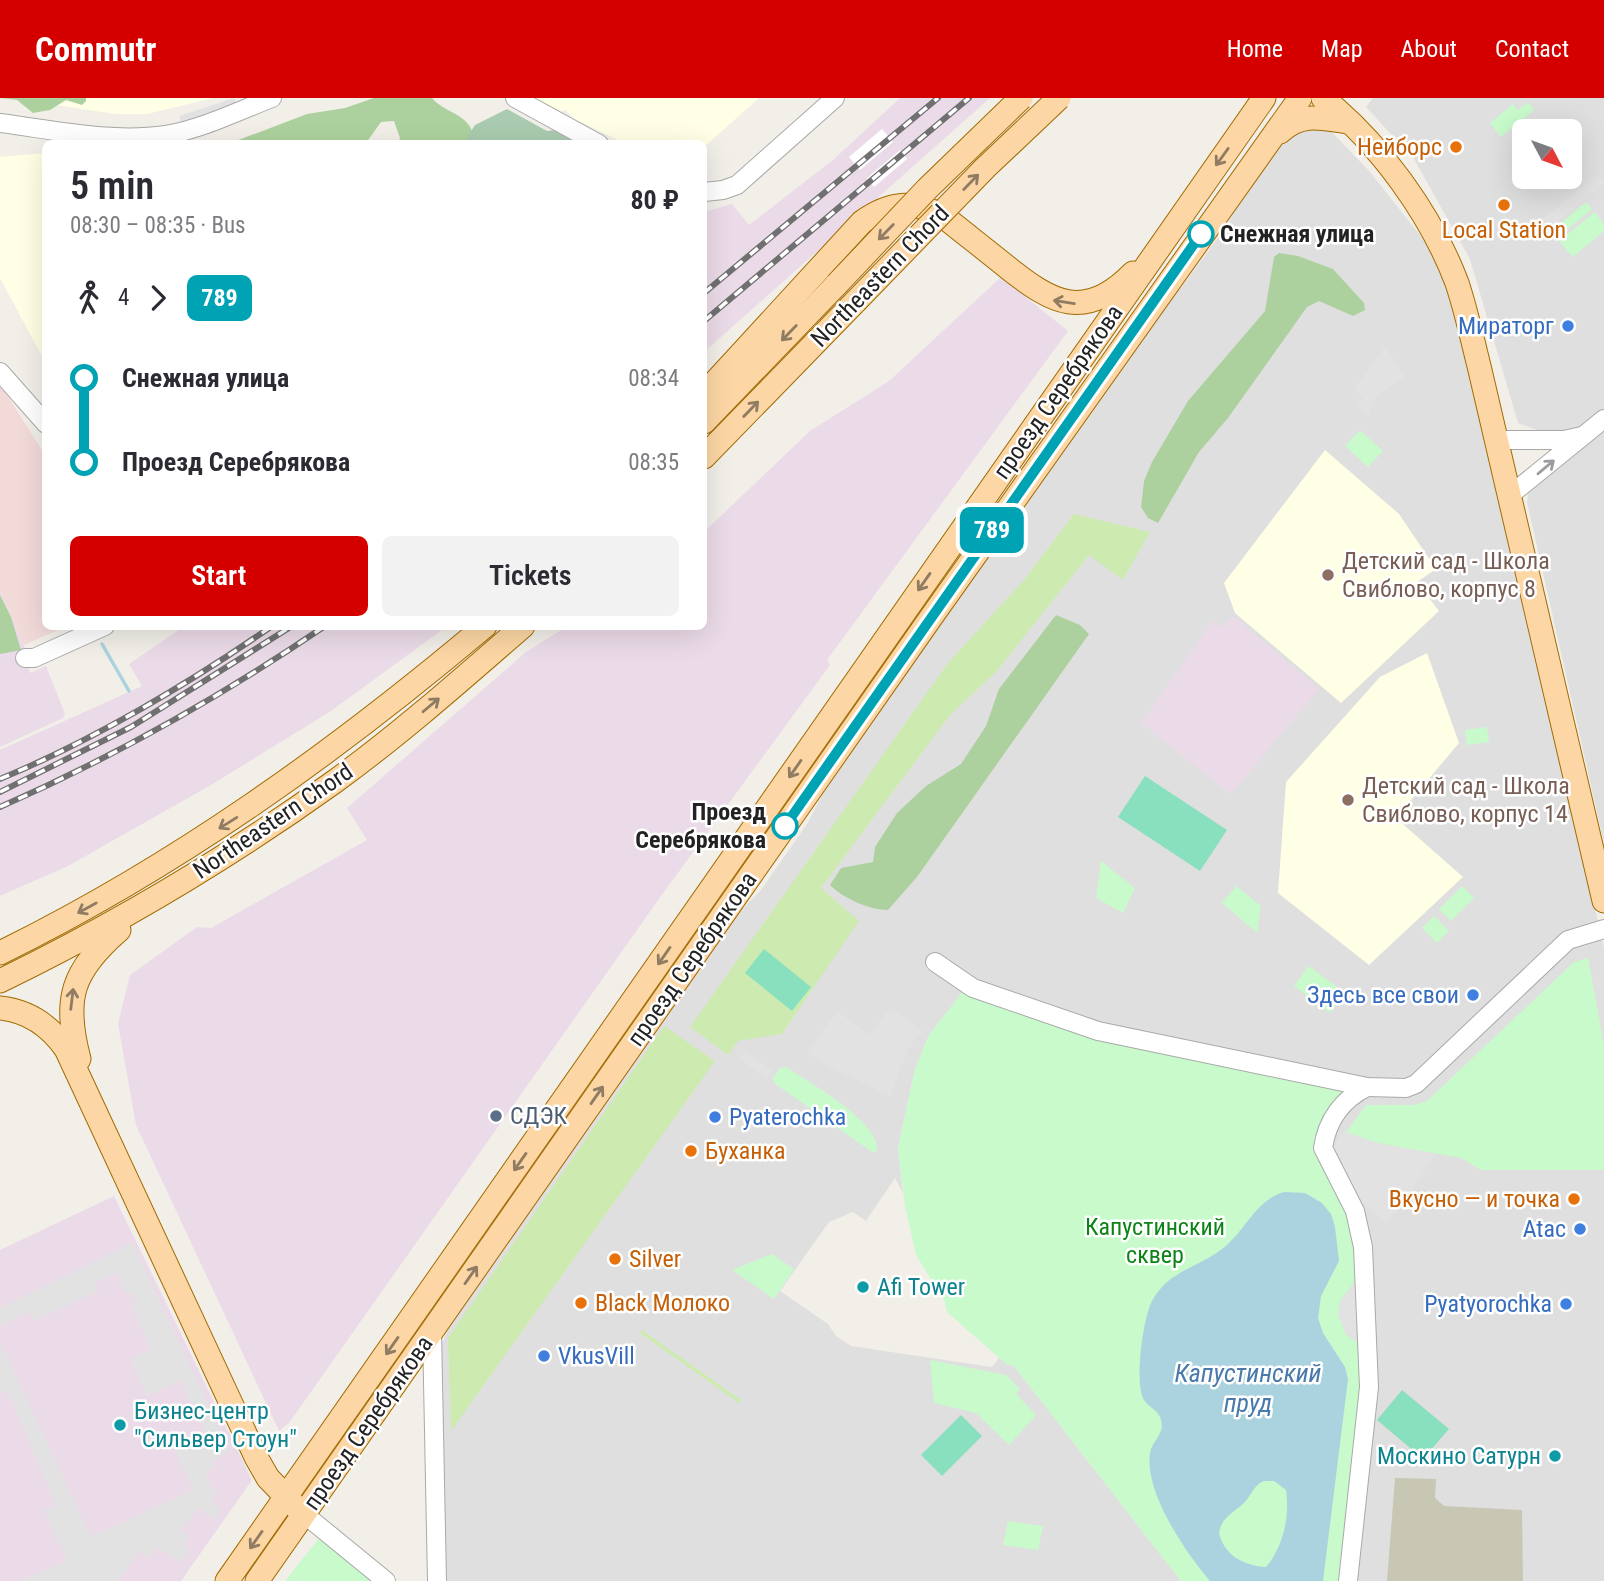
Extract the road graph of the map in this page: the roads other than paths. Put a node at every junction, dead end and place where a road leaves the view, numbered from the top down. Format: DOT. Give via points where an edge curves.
graph roads {
  1 [pos="272,98"];
  2 [pos="515,98"];
  3 [pos="835,98"];
  4 [pos="1021,98"];
  5 [pos="1059,98"];
  6 [pos="1300,98"];
  7 [pos="1323,98"];
  8 [pos="1262,99"];
  9 [pos="0,122"];
  10 [pos="1349,122"];
  11 [pos="592,140"];
  12 [pos="1263,147"];
  13 [pos="707,192"];
  14 [pos="1160,245"];
  15 [pos="0,372"];
  16 [pos="707,391"];
  17 [pos="42,419"];
  18 [pos="707,419"];
  19 [pos="1604,419"];
  20 [pos="1582,436"];
  21 [pos="1496,440"];
  22 [pos="707,454"];
  23 [pos="1509,496"];
  24 [pos="96,630"];
  25 [pos="460,630"];
  26 [pos="480,630"];
  27 [pos="518,630"];
  28 [pos="25,658"];
  29 [pos="284,785"];
  30 [pos="156,899"];
  31 [pos="1604,901"];
  32 [pos="1604,929"];
  33 [pos="0,953"];
  34 [pos="935,962"];
  35 [pos="0,981"];
  36 [pos="0,1008"];
  37 [pos="1367,1087"];
  38 [pos="87,1090"];
  39 [pos="432,1331"];
  40 [pos="285,1498"];
  41 [pos="304,1514"];
  42 [pos="227,1581"];
  43 [pos="257,1581"];
  44 [pos="386,1581"];
  45 [pos="436,1581"];
  46 [pos="1348,1581"];
  1 -- 9 [label="street" via="191,128 147,137"];
  2 -- 11 [label="street"];
  3 -- 13 [label="street" via="737,184"];
  4 -- 18 [label="main road, Northeastern Chord, one-way, bridge"];
  22 -- 5 [label="main road, Northeastern Chord, one-way, bridge"];
  6 -- 12 [label="main road, проезд Серебрякова"];
  7 -- 10 [label="main road"];
  8 -- 14 [label="main road, проезд Серебрякова, one-way"];
  10 -- 12 [label="main road" via="1316,117 1295,120"];
  10 -- 21 [label="main road" via="1412,198 1447,261 1466,313"];
  39 -- 12 [label="main road, проезд Серебрякова, one-way"];
  14 -- 16 [label="main road, one-way" via="1123,283 1089,302 1073,304 1033,288 928,208 899,204 878,210"];
  14 -- 40 [label="main road, проезд Серебрякова, one-way"];
  15 -- 17 [label="street"];
  19 -- 20 [label="street"];
  20 -- 21 [label="street"];
  23 -- 20 [label="street, one-way"];
  21 -- 23 [label="main road"];
  23 -- 31 [label="main road"];
  24 -- 28 [label="street"];
  25 -- 29 [label="main road"];
  26 -- 29 [label="main road, Northeastern Chord"];
  30 -- 27 [label="main road, Northeastern Chord, one-way" via="334,781 430,707"];
  29 -- 33 [label="main road, Northeastern Chord, one-way" via="147,874"];
  30 -- 35 [label="main road, Northeastern Chord"];
  38 -- 30 [label="main road, one-way" via="72,1027 73,988 96,950"];
  32 -- 37 [label="street" via="1568,940 1416,1084"];
  34 -- 37 [label="street" via="973,988 1098,1031"];
  36 -- 38 [label="main road" via="27,1015 57,1035"];
  37 -- 46 [label="street" via="1345,1100 1323,1148 1355,1211 1363,1247 1369,1387"];
  38 -- 40 [label="main road" via="256,1457"];
  39 -- 41 [label="main road, проезд Серебрякова"];
  39 -- 45 [label="street"];
  40 -- 41 [label="main road"];
  40 -- 42 [label="main road, проезд Серебрякова, one-way"];
  41 -- 43 [label="main road, проезд Серебрякова"];
  41 -- 44 [label="street"];
}
